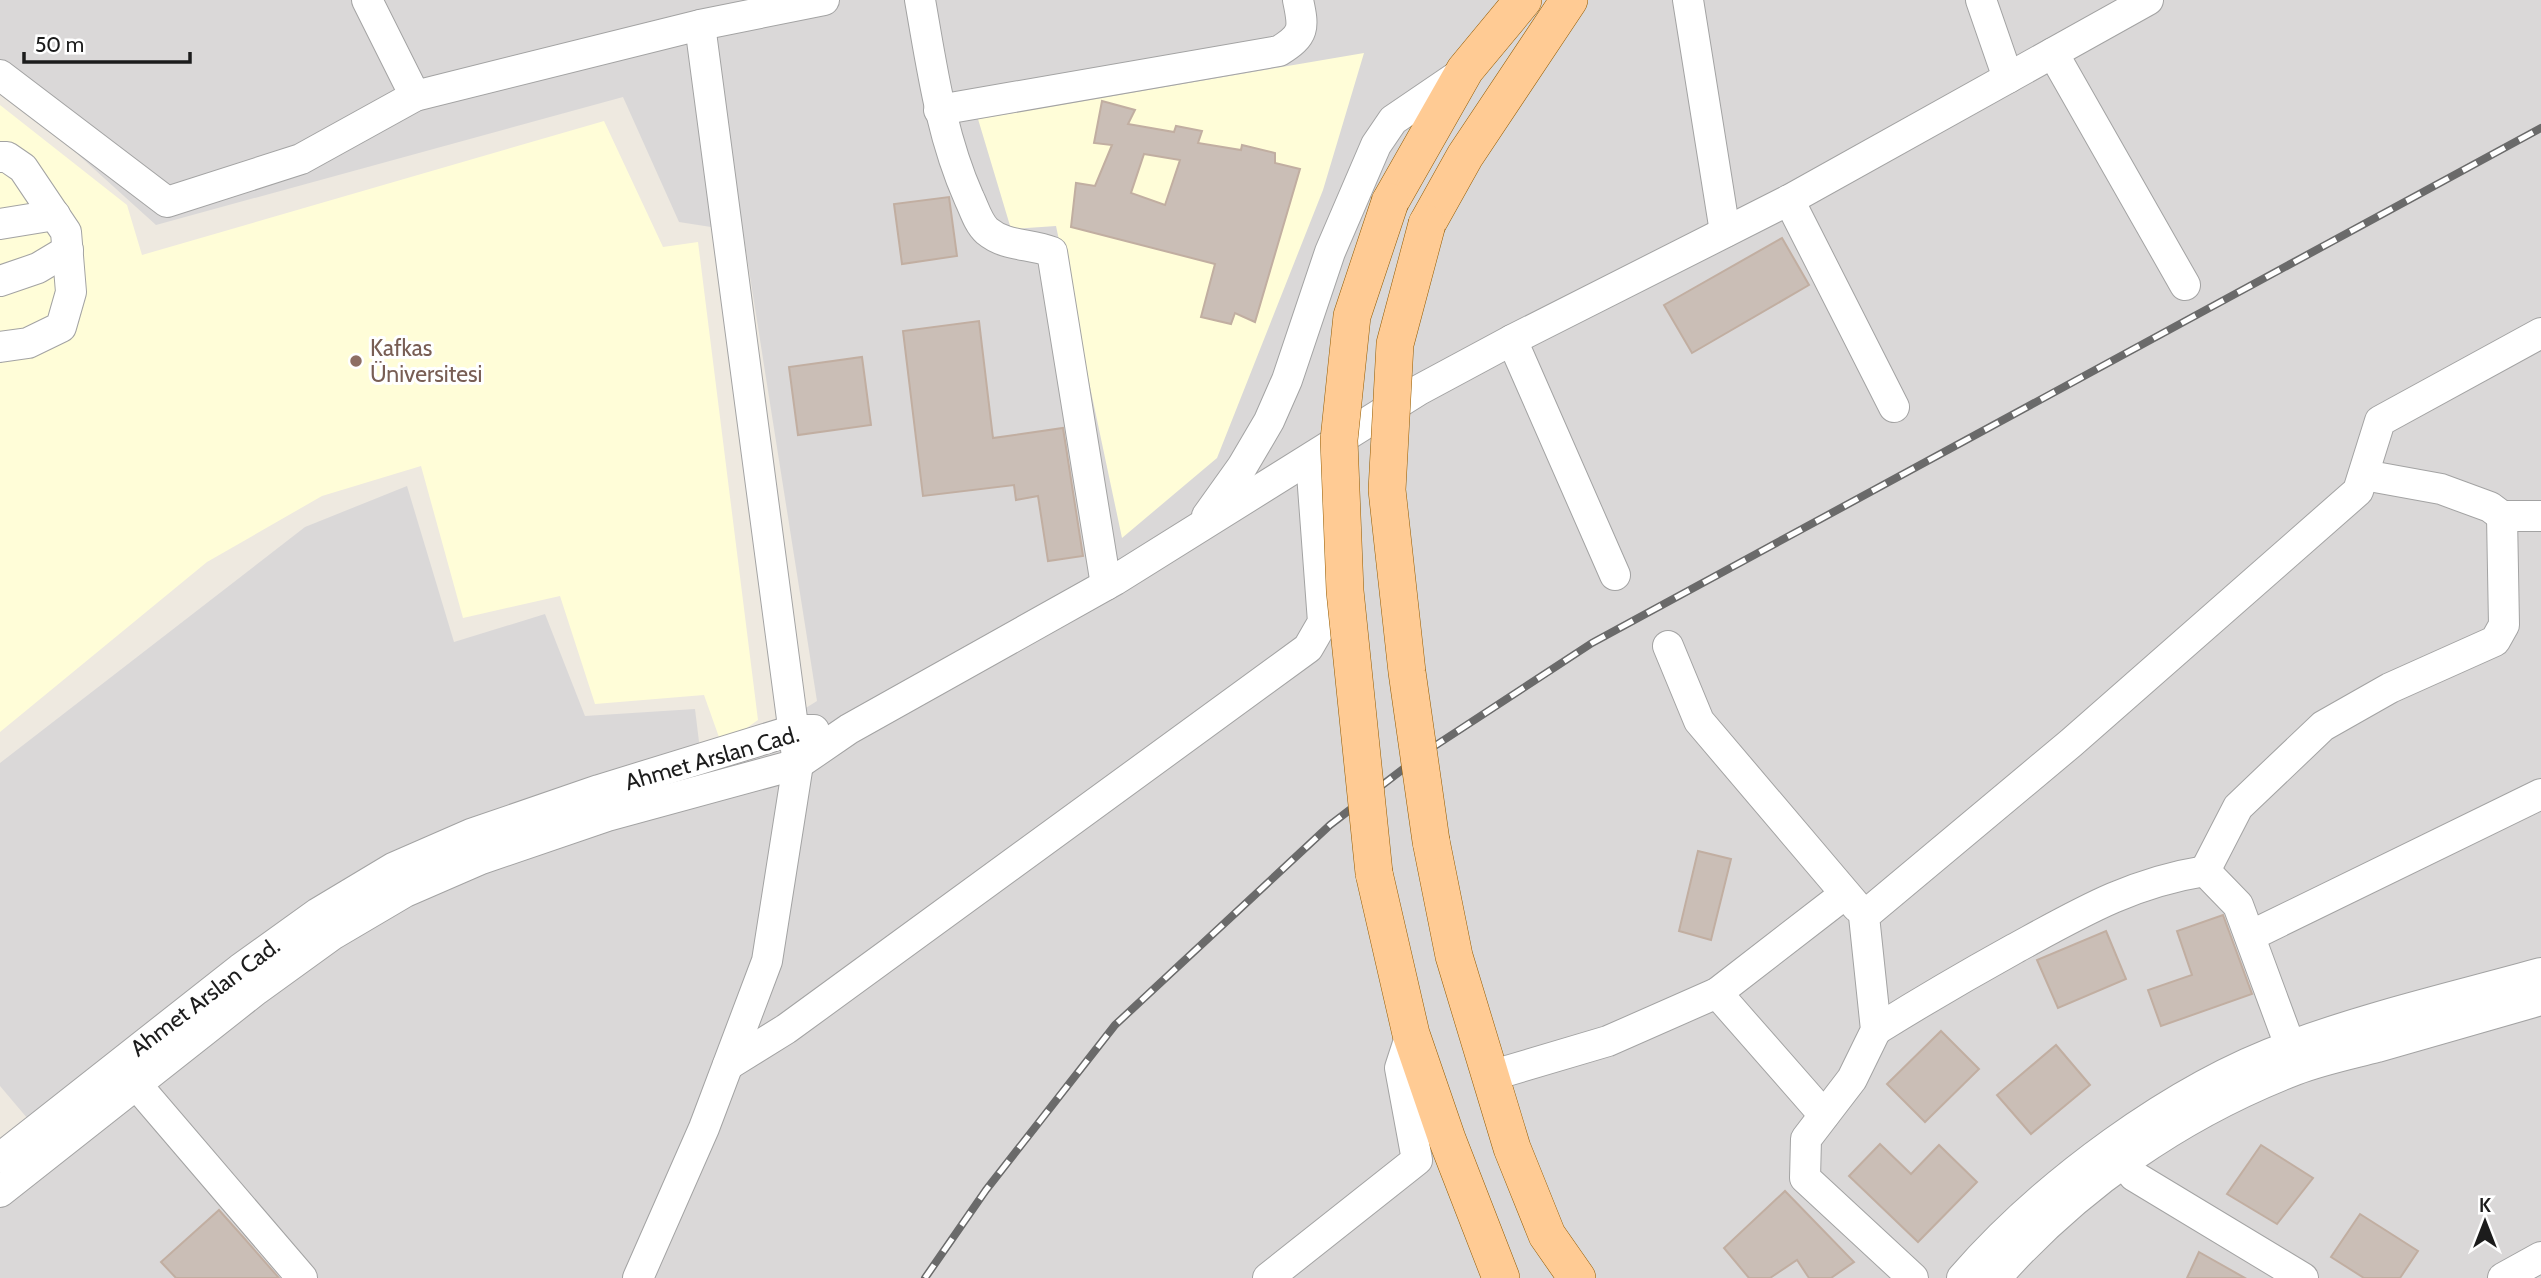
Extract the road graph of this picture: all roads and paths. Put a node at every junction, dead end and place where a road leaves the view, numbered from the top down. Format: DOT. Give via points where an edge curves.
graph roads {
  1 [pos="368,0"];
  2 [pos="824,0"];
  3 [pos="920,0"];
  4 [pos="1298,0"];
  5 [pos="1522,0"];
  6 [pos="1569,0"];
  7 [pos="1688,0"];
  8 [pos="1981,0"];
  9 [pos="2148,0"];
  10 [pos="701,25"];
  11 [pos="2053,53"];
  12 [pos="1465,70"];
  13 [pos="0,75"];
  14 [pos="2008,78"];
  15 [pos="415,96"];
  16 [pos="939,110"];
  17 [pos="0,157"];
  18 [pos="1789,201"];
  19 [pos="55,215"];
  20 [pos="0,224"];
  21 [pos="1725,232"];
  22 [pos="68,250"];
  23 [pos="0,281"];
  24 [pos="2185,285"];
  25 [pos="2541,333"];
  26 [pos="1512,340"];
  27 [pos="0,347"];
  28 [pos="1894,407"];
  29 [pos="1311,460"];
  30 [pos="2364,475"];
  31 [pos="2502,516"];
  32 [pos="2541,516"];
  33 [pos="1198,527"];
  34 [pos="1615,575"];
  35 [pos="1106,585"];
  36 [pos="1668,646"];
  37 [pos="849,729"];
  38 [pos="794,730"];
  39 [pos="798,764"];
  40 [pos="2541,794"];
  41 [pos="2205,871"];
  42 [pos="1854,905"];
  43 [pos="2250,936"];
  44 [pos="2541,973"];
  45 [pos="1717,993"];
  46 [pos="2541,1000"];
  47 [pos="1876,1030"];
  48 [pos="1411,1034"];
  49 [pos="2295,1057"];
  50 [pos="728,1065"];
  51 [pos="1490,1076"];
  52 [pos="135,1083"];
  53 [pos="1824,1115"];
  54 [pos="2118,1155"];
  55 [pos="0,1157"];
  56 [pos="0,1192"];
  57 [pos="2541,1257"];
  58 [pos="302,1278"];
  59 [pos="638,1278"];
  60 [pos="1268,1278"];
  61 [pos="1502,1278"];
  62 [pos="1577,1278"];
  63 [pos="1913,1278"];
  64 [pos="1962,1278"];
  65 [pos="1996,1278"];
  66 [pos="2303,1278"];
  67 [pos="2502,1278"];
  1 -- 15 [label="street"];
  2 -- 10 [label="street"];
  3 -- 16 [label="street"];
  4 -- 16 [label="street" via="1303,24 1297,40 1279,51"];
  5 -- 12 [label="main road"];
  6 -- 51 [label="main road, bridge" via="1465,156 1427,224 1395,344 1391,395 1387,490 1431,841 1454,956"];
  7 -- 21 [label="street"];
  8 -- 14 [label="street"];
  9 -- 11 [label="street"];
  10 -- 15 [label="street"];
  10 -- 38 [label="street"];
  11 -- 14 [label="street"];
  11 -- 24 [label="street"];
  12 -- 33 [label="street" via="1393,120 1376,145 1330,252 1269,421"];
  12 -- 48 [label="main road, bridge" via="1390,202 1352,316 1339,440 1345,591 1374,873"];
  13 -- 15 [label="street" via="167,202 301,159"];
  14 -- 18 [label="street"];
  16 -- 35 [label="street" via="955,166 985,229 1001,240 1052,252"];
  17 -- 19 [label="street" via="23,168"];
  18 -- 21 [label="street"];
  18 -- 28 [label="street"];
  19 -- 20 [label="street"];
  19 -- 22 [label="street" via="66,232"];
  21 -- 26 [label="street"];
  22 -- 23 [label="street" via="38,268"];
  22 -- 27 [label="street" via="71,292 61,327 28,343"];
  25 -- 30 [label="street" via="2380,421"];
  26 -- 29 [label="street" via="1419,390"];
  26 -- 34 [label="street"];
  29 -- 33 [label="street"];
  29 -- 50 [label="street" via="1324,622 1308,648 786,1028"];
  30 -- 31 [label="street" via="2441,489"];
  30 -- 42 [label="street" via="2358,491 2227,607"];
  31 -- 32 [label="street"];
  31 -- 41 [label="street" via="2504,625 2495,641 2390,688 2323,726 2238,807"];
  33 -- 35 [label="street"];
  35 -- 37 [label="street"];
  36 -- 42 [label="street" via="1699,722"];
  37 -- 38 [label="street, Ahmet Arslan Cad."];
  37 -- 39 [label="street, Ahmet Arslan Cad."];
  38 -- 39 [label="street"];
  38 -- 55 [label="street, Ahmet Arslan Cad." via="471,834 393,868 318,913 240,969"];
  39 -- 50 [label="street" via="767,961"];
  39 -- 52 [label="street, Ahmet Arslan Cad." via="607,816 481,859 405,892 332,935"];
  40 -- 43 [label="street"];
  41 -- 43 [label="street" via="2238,905"];
  41 -- 47 [label="street" via="2164,878 2105,899"];
  42 -- 45 [label="street"];
  42 -- 47 [label="street"];
  43 -- 49 [label="street"];
  44 -- 49 [label="street"];
  45 -- 51 [label="street" via="1608,1041"];
  45 -- 53 [label="street"];
  46 -- 49 [label="street"];
  47 -- 53 [label="street" via="1852,1079"];
  48 -- 60 [label="street" via="1400,1068 1417,1160"];
  48 -- 61 [label="main road"];
  49 -- 54 [label="street" via="2212,1107"];
  50 -- 59 [label="street"];
  51 -- 62 [label="main road" via="1547,1236"];
  52 -- 56 [label="street, Ahmet Arslan Cad."];
  52 -- 58 [label="street"];
  53 -- 63 [label="street" via="1806,1139 1805,1178"];
  54 -- 64 [label="street" via="2019,1217"];
  54 -- 65 [label="street"];
  54 -- 66 [label="street" via="2134,1177"];
  57 -- 67 [label="street"];
}
